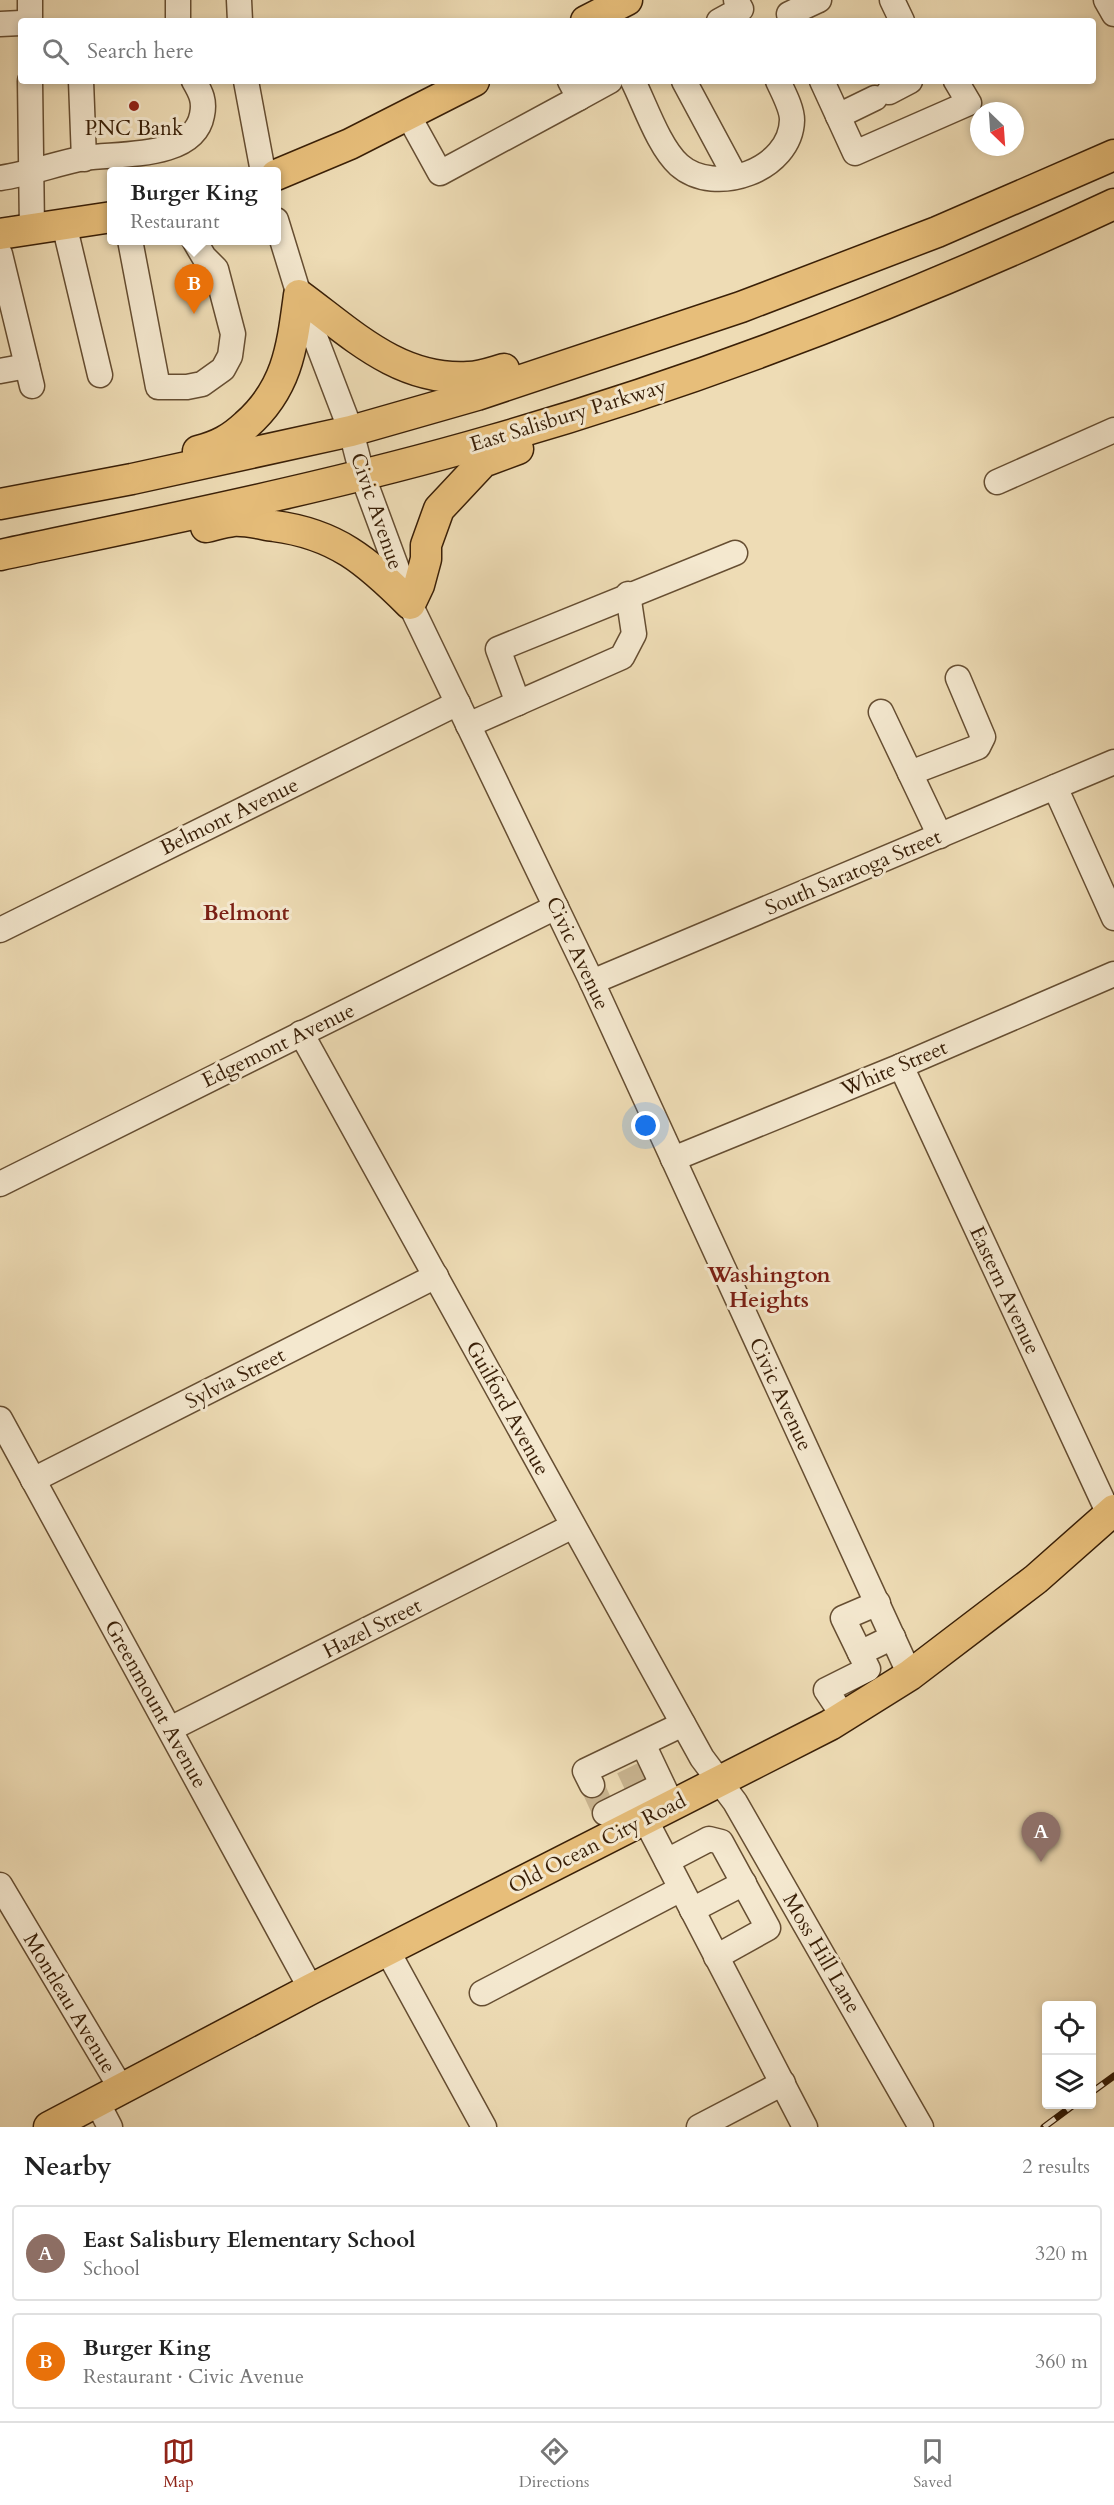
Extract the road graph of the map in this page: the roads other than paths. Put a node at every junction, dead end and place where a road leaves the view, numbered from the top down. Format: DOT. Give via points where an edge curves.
graph roads {
  1 [pos="30,0"];
  2 [pos="178,0"];
  3 [pos="239,0"];
  4 [pos="627,0"];
  5 [pos="819,0"];
  6 [pos="892,0"];
  7 [pos="1106,0"];
  8 [pos="742,10"];
  9 [pos="789,12"];
  10 [pos="1114,14"];
  11 [pos="30,18"];
  12 [pos="178,18"];
  13 [pos="240,18"];
  14 [pos="597,18"];
  15 [pos="725,18"];
  16 [pos="901,18"];
  17 [pos="18,23"];
  18 [pos="0,24"];
  19 [pos="30,84"];
  20 [pos="81,84"];
  21 [pos="196,84"];
  22 [pos="247,84"];
  23 [pos="468,84"];
  24 [pos="597,84"];
  25 [pos="634,84"];
  26 [pos="686,84"];
  27 [pos="779,84"];
  28 [pos="823,84"];
  29 [pos="958,84"];
  30 [pos="575,89"];
  31 [pos="892,90"];
  32 [pos="408,115"];
  33 [pos="838,116"];
  34 [pos="1114,155"];
  35 [pos="84,159"];
  36 [pos="262,167"];
  37 [pos="281,173"];
  38 [pos="30,174"];
  39 [pos="735,176"];
  40 [pos="0,178"];
  41 [pos="1114,204"];
  42 [pos="107,218"];
  43 [pos="64,224"];
  44 [pos="32,230"];
  45 [pos="0,234"];
  46 [pos="281,236"];
  47 [pos="131,245"];
  48 [pos="199,249"];
  49 [pos="1,265"];
  50 [pos="299,294"];
  51 [pos="741,307"];
  52 [pos="0,371"];
  53 [pos="100,375"];
  54 [pos="654,389"];
  55 [pos="1114,430"];
  56 [pos="351,431"];
  57 [pos="362,474"];
  58 [pos="997,482"];
  59 [pos="0,499"];
  60 [pos="0,504"];
  61 [pos="735,553"];
  62 [pos="0,555"];
  63 [pos="0,562"];
  64 [pos="628,594"];
  65 [pos="410,604"];
  66 [pos="958,678"];
  67 [pos="458,703"];
  68 [pos="518,703"];
  69 [pos="881,712"];
  70 [pos="468,725"];
  71 [pos="1114,762"];
  72 [pos="910,773"];
  73 [pos="1055,787"];
  74 [pos="940,836"];
  75 [pos="556,908"];
  76 [pos="1114,918"];
  77 [pos="0,930"];
  78 [pos="1114,974"];
  79 [pos="592,982"];
  80 [pos="301,1033"];
  81 [pos="901,1066"];
  82 [pos="673,1160"];
  83 [pos="0,1184"];
  84 [pos="436,1276"];
  85 [pos="0,1419"];
  86 [pos="33,1480"];
  87 [pos="1111,1512"];
  88 [pos="573,1527"];
  89 [pos="878,1603"];
  90 [pos="893,1636"];
  91 [pos="860,1653"];
  92 [pos="910,1675"];
  93 [pos="844,1717"];
  94 [pos="683,1724"];
  95 [pos="170,1729"];
  96 [pos="720,1781"];
  97 [pos="625,1790"];
  98 [pos="667,1861"];
  99 [pos="744,1883"];
  100 [pos="0,1885"];
  101 [pos="687,1900"];
  102 [pos="387,1950"];
  103 [pos="716,1957"];
  104 [pos="311,1989"];
  105 [pos="482,1993"];
  106 [pos="783,2083"];
  107 [pos="110,2106"];
  108 [pos="63,2124"];
  109 [pos="484,2127"];
  110 [pos="699,2127"];
  111 [pos="805,2127"];
  112 [pos="921,2127"];
  1 -- 11 [label="street"];
  2 -- 12 [label="street"];
  3 -- 13 [label="street"];
  4 -- 14 [label="main road"];
  5 -- 9 [label="street"];
  6 -- 16 [label="street"];
  7 -- 10 [label="street"];
  8 -- 15 [label="street"];
  17 -- 18 [label="street"];
  19 -- 38 [label="street"];
  20 -- 35 [label="street"];
  21 -- 35 [label="street" via="203,111 200,124 187,140 173,148"];
  22 -- 36 [label="street"];
  23 -- 32 [label="main road"];
  24 -- 30 [label="street"];
  25 -- 39 [label="street" via="668,151 680,166 707,179"];
  26 -- 39 [label="street"];
  27 -- 39 [label="street" via="792,117 790,132 779,154 748,174"];
  28 -- 33 [label="street"];
  29 -- 33 [label="street" via="969,103 855,153"];
  30 -- 32 [label="street" via="440,174"];
  31 -- 33 [label="street"];
  32 -- 37 [label="main road"];
  34 -- 51 [label="main road" via="937,232"];
  35 -- 38 [label="street"];
  38 -- 40 [label="street"];
  38 -- 44 [label="street"];
  41 -- 54 [label="main road, East Salisbury Parkway" via="991,261"];
  42 -- 43 [label="main road"];
  43 -- 44 [label="main road"];
  43 -- 53 [label="street"];
  44 -- 45 [label="main road"];
  46 -- 50 [label="street, Civic Avenue"];
  47 -- 48 [label="street" via="158,387 202,384 223,369 230,356 233,334 216,269"];
  49 -- 52 [label="street" via="30,376"];
  50 -- 51 [label="main road" via="375,353 406,367 469,377 518,366 681,311"];
  50 -- 56 [label="street, Civic Avenue"];
  50 -- 59 [label="main road" via="290,352 276,393 254,418 218,447 50,480"];
  51 -- 56 [label="main road" via="477,395"];
  54 -- 57 [label="main road, East Salisbury Parkway" via="493,440"];
  54 -- 65 [label="main road" via="603,421 483,462 439,510"];
  55 -- 58 [label="street"];
  56 -- 57 [label="street, Civic Avenue"];
  56 -- 60 [label="main road"];
  57 -- 62 [label="main road, East Salisbury Parkway"];
  57 -- 65 [label="street, Civic Avenue"];
  61 -- 64 [label="street"];
  63 -- 65 [label="main road" via="78,553 235,521 298,529 330,540 361,559"];
  64 -- 68 [label="street" via="634,634 622,657"];
  64 -- 68 [label="street" via="498,649"];
  65 -- 67 [label="street, Civic Avenue"];
  66 -- 72 [label="street" via="981,742 978,747"];
  67 -- 70 [label="street, Civic Avenue"];
  67 -- 77 [label="street, Belmont Avenue"];
  68 -- 70 [label="street"];
  69 -- 72 [label="street"];
  70 -- 75 [label="street, Civic Avenue"];
  71 -- 73 [label="street, South Saratoga Street"];
  72 -- 74 [label="street"];
  73 -- 74 [label="street, South Saratoga Street"];
  73 -- 76 [label="street"];
  74 -- 79 [label="street, South Saratoga Street"];
  75 -- 79 [label="street, Civic Avenue"];
  75 -- 80 [label="street, Edgemont Avenue"];
  78 -- 81 [label="street, White Street"];
  79 -- 82 [label="street, Civic Avenue"];
  80 -- 83 [label="street, Edgemont Avenue"];
  80 -- 84 [label="street, Guilford Avenue"];
  81 -- 82 [label="street, White Street"];
  81 -- 87 [label="street, Eastern Avenue"];
  82 -- 89 [label="street, Civic Avenue"];
  84 -- 86 [label="street, Sylvia Street"];
  84 -- 88 [label="street, Guilford Avenue"];
  85 -- 86 [label="street, Greenmount Avenue"];
  86 -- 95 [label="street, Greenmount Avenue"];
  87 -- 92 [label="main road, Old Ocean City Road" via="1036,1579"];
  88 -- 94 [label="street, Guilford Avenue"];
  88 -- 95 [label="street, Hazel Street"];
  89 -- 90 [label="street, Civic Avenue"];
  89 -- 91 [label="street" via="843,1618"];
  90 -- 91 [label="street"];
  90 -- 92 [label="street, Civic Avenue"];
  91 -- 93 [label="street" via="868,1669 826,1690"];
  92 -- 93 [label="main road, Old Ocean City Road"];
  93 -- 96 [label="main road, Old Ocean City Road"];
  94 -- 96 [label="street, Guilford Avenue"];
  94 -- 97 [label="street"];
  95 -- 104 [label="street, Greenmount Avenue"];
  96 -- 97 [label="main road, Old Ocean City Road"];
  96 -- 112 [label="street, Moss Hill Lane"];
  97 -- 98 [label="street"];
  97 -- 102 [label="main road, Old Ocean City Road"];
  98 -- 99 [label="street" via="709,1839 721,1842"];
  98 -- 101 [label="street"];
  99 -- 101 [label="street"];
  99 -- 103 [label="street" via="768,1928"];
  100 -- 107 [label="street, Montleau Avenue"];
  101 -- 103 [label="street"];
  101 -- 105 [label="street"];
  102 -- 104 [label="main road, Old Ocean City Road"];
  102 -- 109 [label="street"];
  103 -- 106 [label="street"];
  104 -- 107 [label="main road, Old Ocean City Road"];
  106 -- 110 [label="street"];
  106 -- 111 [label="street"];
  107 -- 108 [label="main road, Old Ocean City Road"];
}
